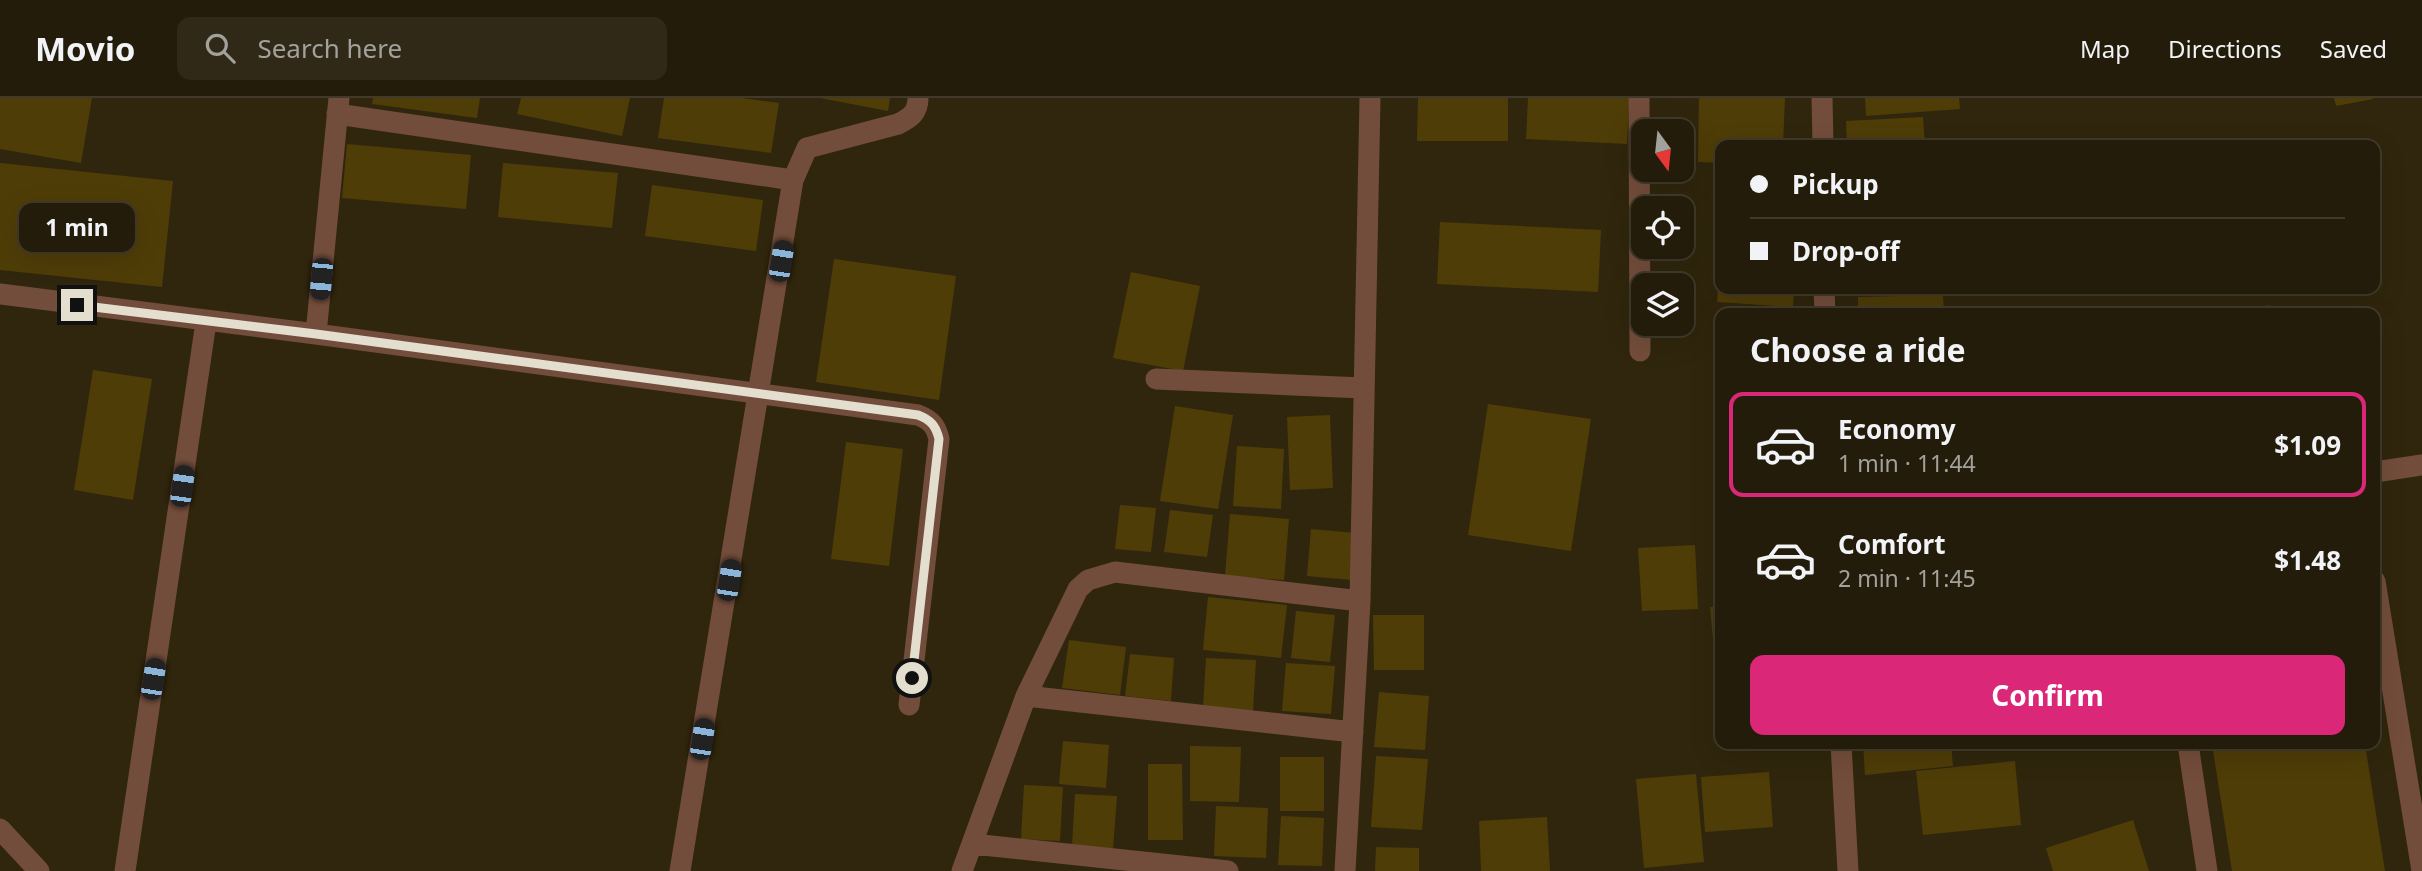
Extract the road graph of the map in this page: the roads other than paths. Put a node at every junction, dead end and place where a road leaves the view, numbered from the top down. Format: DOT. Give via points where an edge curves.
graph roads {
  1 [pos="918,98"];
  2 [pos="1370,98"];
  3 [pos="1639,98"];
  4 [pos="1822,98"];
  5 [pos="338,106"];
  6 [pos="1822,140"];
  7 [pos="793,180"];
  8 [pos="0,294"];
  9 [pos="206,322"];
  10 [pos="316,334"];
  11 [pos="1640,351"];
  12 [pos="1156,379"];
  13 [pos="1363,388"];
  14 [pos="760,395"];
  15 [pos="2422,466"];
  16 [pos="2380,471"];
  17 [pos="1360,601"];
  18 [pos="2380,613"];
  19 [pos="1026,696"];
  20 [pos="909,705"];
  21 [pos="1353,732"];
  22 [pos="1841,749"];
  23 [pos="2189,749"];
  24 [pos="0,829"];
  25 [pos="973,844"];
  26 [pos="39,871"];
  27 [pos="125,871"];
  28 [pos="680,871"];
  29 [pos="962,871"];
  30 [pos="1228,871"];
  31 [pos="1345,871"];
  32 [pos="1848,871"];
  33 [pos="2207,871"];
  34 [pos="2421,871"];
  1 -- 7 [label="street" via="911,118 898,124 807,148"];
  2 -- 13 [label="street"];
  3 -- 11 [label="street"];
  4 -- 6 [label="street"];
  5 -- 7 [label="street"];
  5 -- 10 [label="street"];
  7 -- 14 [label="street"];
  8 -- 9 [label="street"];
  9 -- 10 [label="street"];
  9 -- 27 [label="street"];
  10 -- 14 [label="street"];
  12 -- 13 [label="street"];
  13 -- 17 [label="street"];
  14 -- 20 [label="street" via="918,415 937,429"];
  14 -- 28 [label="street"];
  15 -- 16 [label="street"];
  17 -- 19 [label="street" via="1115,572 1101,575 1078,589"];
  17 -- 21 [label="street"];
  18 -- 34 [label="street"];
  19 -- 21 [label="street"];
  19 -- 25 [label="street"];
  21 -- 31 [label="street"];
  22 -- 32 [label="street"];
  23 -- 33 [label="street"];
  24 -- 26 [label="street"];
  25 -- 29 [label="street"];
  25 -- 30 [label="street"];
}
